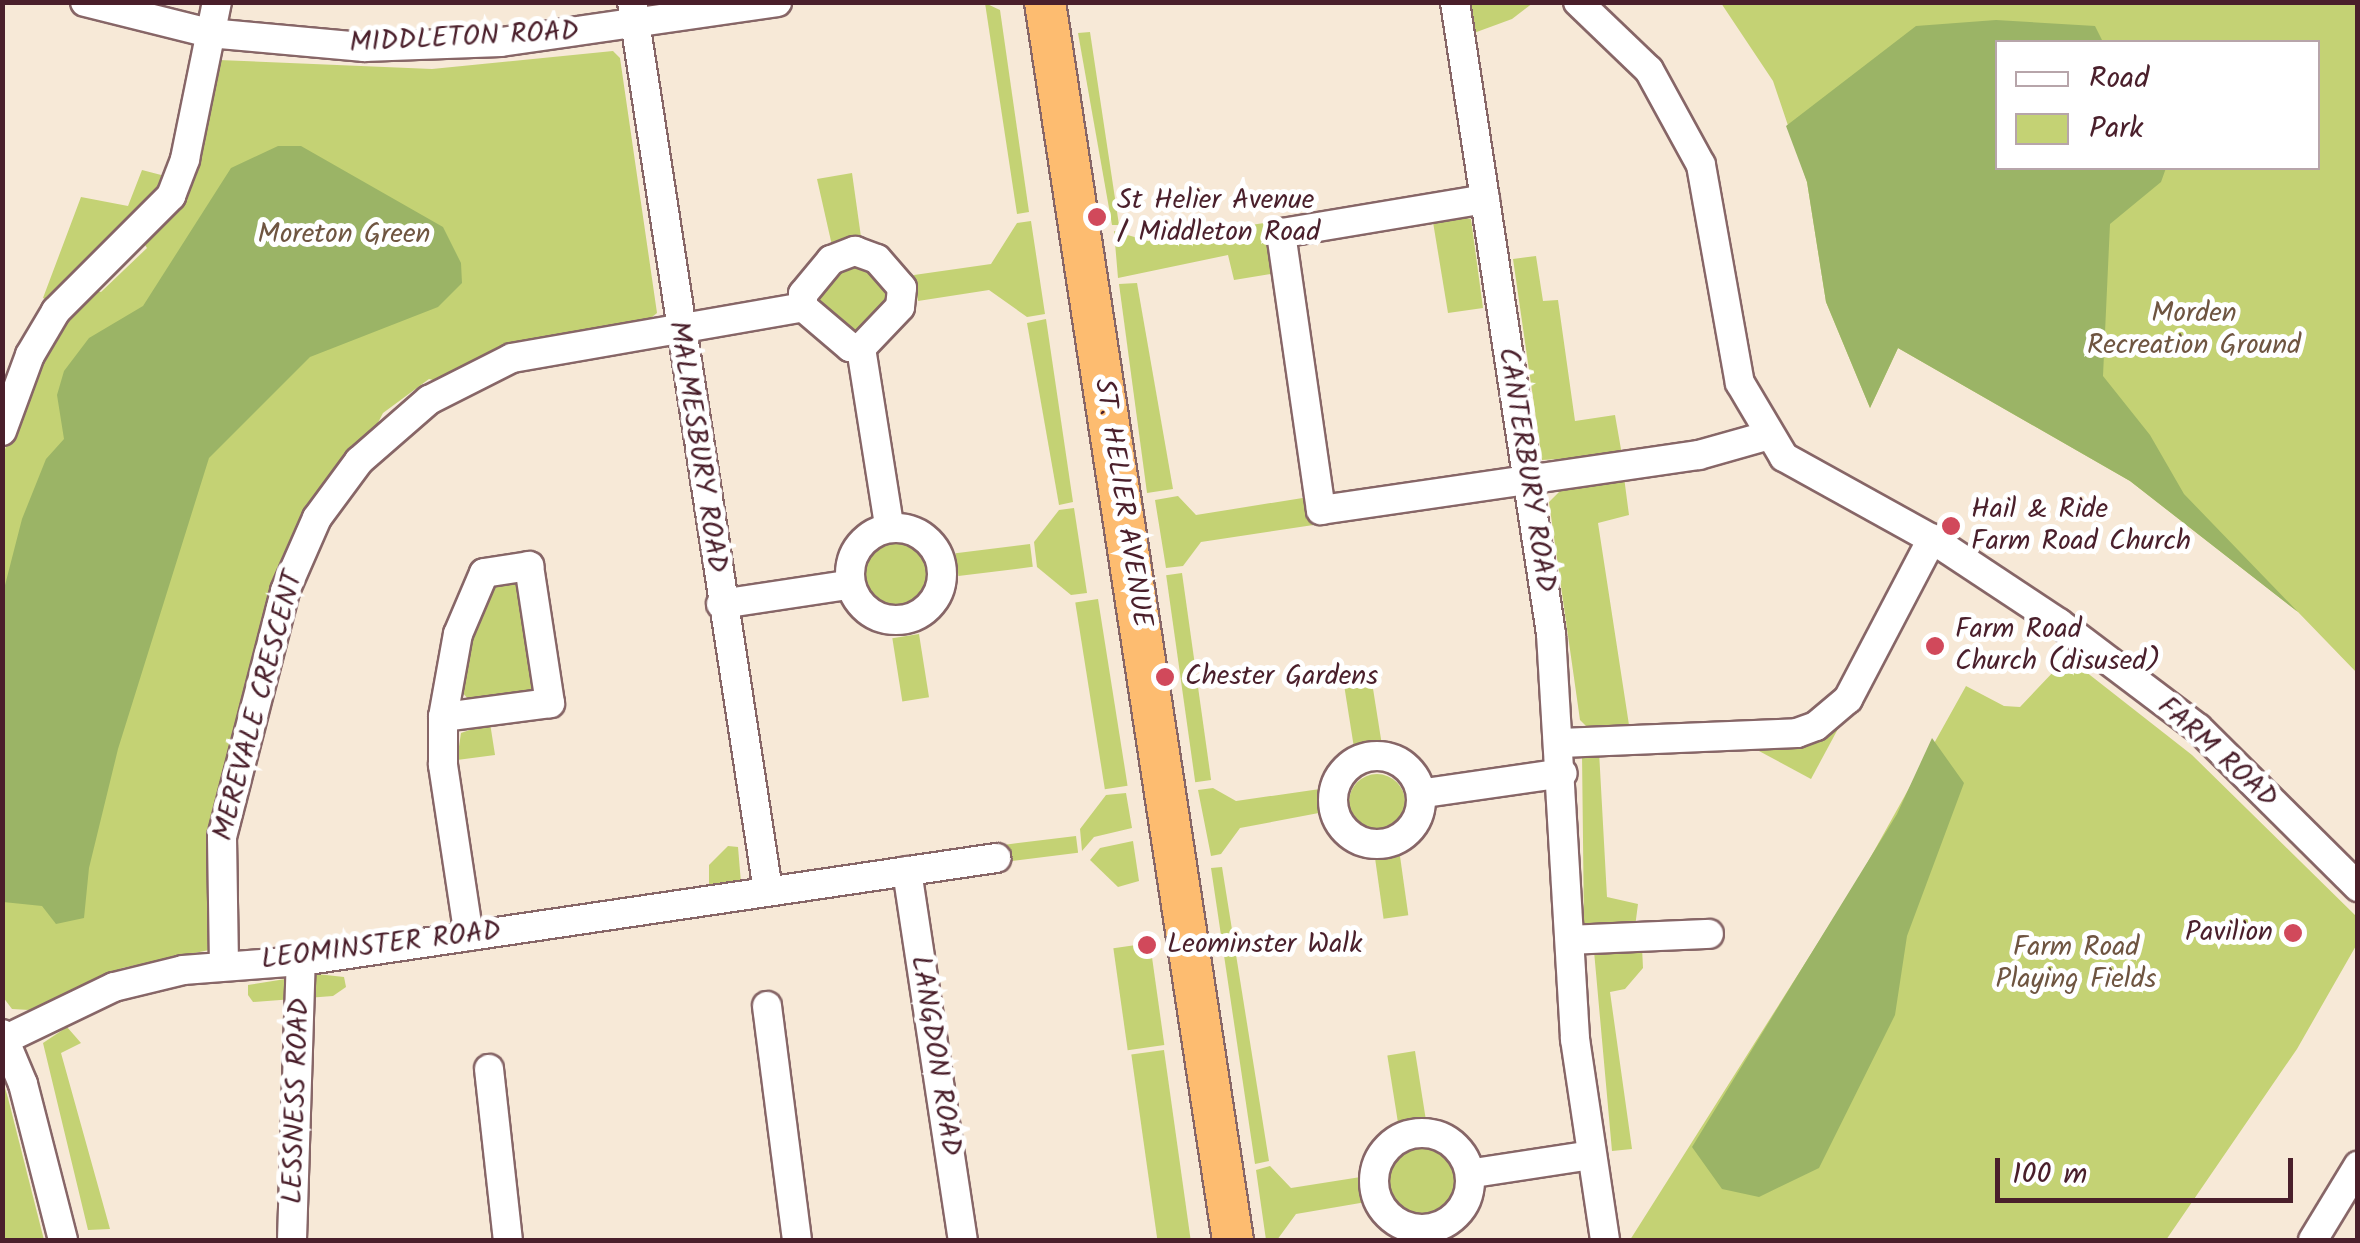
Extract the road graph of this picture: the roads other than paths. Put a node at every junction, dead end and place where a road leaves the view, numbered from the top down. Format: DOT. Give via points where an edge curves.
graph roads {
  1 [pos="85,2"];
  2 [pos="217,2"];
  3 [pos="777,2"];
  4 [pos="1023,2"];
  5 [pos="1045,2"];
  6 [pos="1455,2"];
  7 [pos="1578,2"];
  8 [pos="633,13"];
  9 [pos="209,32"];
  10 [pos="1485,199"];
  11 [pos="803,307"];
  12 [pos="678,326"];
  13 [pos="861,348"];
  14 [pos="2,431"];
  15 [pos="1766,436"];
  16 [pos="1527,481"];
  17 [pos="890,524"];
  18 [pos="1932,539"];
  19 [pos="846,585"];
  20 [pos="721,604"];
  21 [pos="444,718"];
  22 [pos="1562,743"];
  23 [pos="1562,773"];
  24 [pos="1425,792"];
  25 [pos="996,858"];
  26 [pos="906,870"];
  27 [pos="2358,887"];
  28 [pos="768,891"];
  29 [pos="1709,934"];
  30 [pos="469,936"];
  31 [pos="1570,940"];
  32 [pos="301,961"];
  33 [pos="224,965"];
  34 [pos="767,1006"];
  35 [pos="4,1036"];
  36 [pos="489,1069"];
  37 [pos="1592,1155"];
  38 [pos="2358,1166"];
  39 [pos="1474,1173"];
  40 [pos="62,1240"];
  41 [pos="292,1240"];
  42 [pos="508,1240"];
  43 [pos="797,1240"];
  44 [pos="963,1240"];
  45 [pos="1209,1240"];
  46 [pos="1234,1240"];
  47 [pos="1606,1240"];
  48 [pos="2313,1240"];
  1 -- 9 [label="street, MIDDLETON ROAD"];
  2 -- 9 [label="street"];
  3 -- 8 [label="street, MIDDLETON ROAD"];
  4 -- 45 [label="highway, ST. HELIER AVENUE"];
  5 -- 46 [label="highway, ST. HELIER AVENUE"];
  6 -- 10 [label="street, CANTERBURY ROAD"];
  7 -- 15 [label="street" via="1649,70 1701,165 1732,354"];
  8 -- 9 [label="street, MIDDLETON ROAD" via="403,47"];
  8 -- 12 [label="street, MALMESBURY ROAD"];
  9 -- 14 [label="street" via="185,159 170,196 56,311 30,355"];
  10 -- 16 [label="street, CANTERBURY ROAD"];
  10 -- 16 [label="street" via="1281,233 1318,493 1321,510"];
  11 -- 12 [label="street, MEREVALE CRESCENT"];
  11 -- 13 [label="street" via="850,347"];
  11 -- 13 [label="street" via="802,294 831,260 855,251 877,259 899,277 903,298"];
  12 -- 20 [label="street, MALMESBURY ROAD"];
  12 -- 33 [label="street, MEREVALE CRESCENT" via="566,344 477,372 385,434 338,488 285,590 230,801 219,876"];
  13 -- 17 [label="street"];
  15 -- 16 [label="street" via="1699,455"];
  15 -- 18 [label="street, FARM ROAD" via="1810,476"];
  16 -- 22 [label="street, CANTERBURY ROAD"];
  17 -- 19 [label="street" via="878,528 846,571"];
  17 -- 19 [label="street" via="940,554 945,582 930,604 918,618 887,621"];
  18 -- 22 [label="street" via="1848,699 1816,726 1797,733"];
  18 -- 27 [label="street, FARM ROAD" via="2060,623 2198,728"];
  19 -- 20 [label="street"];
  20 -- 28 [label="street, MALMESBURY ROAD"];
  21 -- 21 [label="street" via="458,634 484,574 529,566 550,703"];
  21 -- 30 [label="street" via="443,766"];
  22 -- 23 [label="street, CANTERBURY ROAD"];
  23 -- 24 [label="street"];
  23 -- 31 [label="street, CANTERBURY ROAD"];
  25 -- 26 [label="street"];
  26 -- 28 [label="street"];
  26 -- 44 [label="street, LANGDON ROAD"];
  28 -- 30 [label="street, LEOMINSTER ROAD"];
  29 -- 31 [label="street"];
  30 -- 32 [label="street, LEOMINSTER ROAD"];
  31 -- 37 [label="street, CANTERBURY ROAD"];
  32 -- 33 [label="street, LEOMINSTER ROAD"];
  32 -- 41 [label="street, LESSNESS ROAD"];
  33 -- 35 [label="street, LEOMINSTER ROAD" via="114,987"];
  34 -- 43 [label="street"];
  35 -- 40 [label="street"];
  36 -- 42 [label="street"];
  37 -- 39 [label="street"];
  37 -- 47 [label="street, CANTERBURY ROAD"];
  38 -- 48 [label="street"];
}
